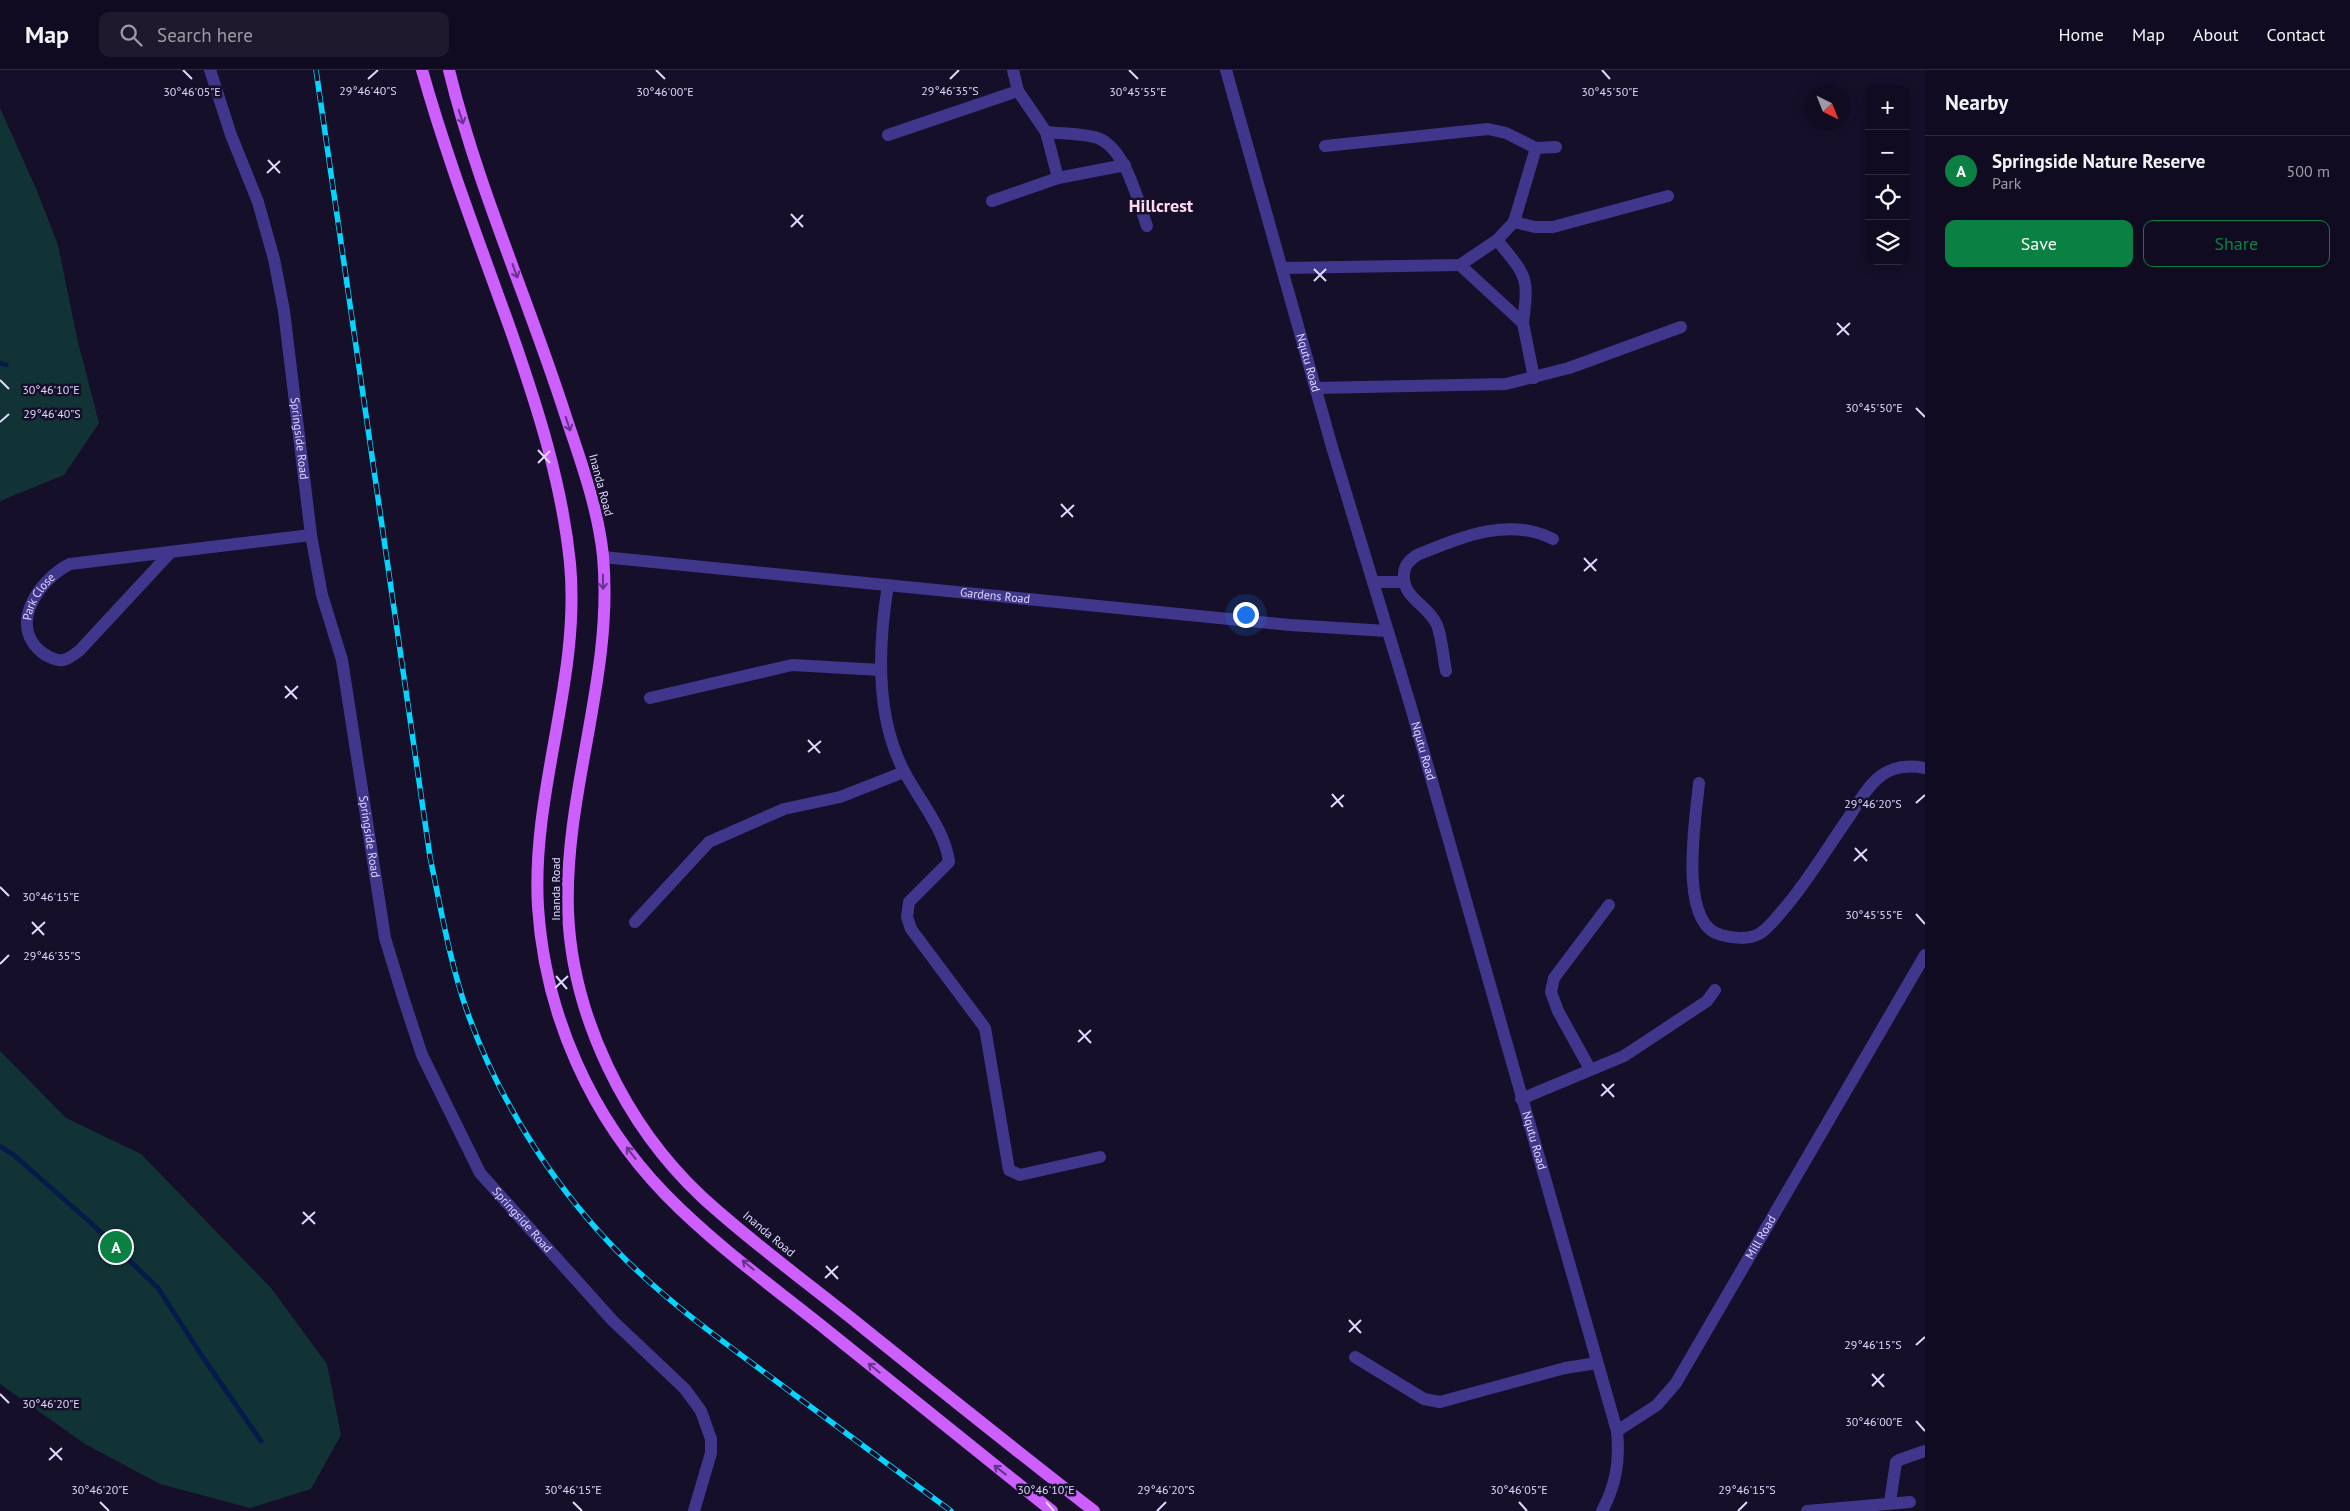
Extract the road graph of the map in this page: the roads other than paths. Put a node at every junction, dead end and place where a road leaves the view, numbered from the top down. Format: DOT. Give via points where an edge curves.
graph roads {
  1 [pos="210,70"];
  2 [pos="422,70"];
  3 [pos="449,70"];
  4 [pos="1013,70"];
  5 [pos="1226,70"];
  6 [pos="1018,91"];
  7 [pos="1046,132"];
  8 [pos="888,135"];
  9 [pos="1325,146"];
  10 [pos="1556,147"];
  11 [pos="1536,148"];
  12 [pos="1125,165"];
  13 [pos="1058,178"];
  14 [pos="1668,196"];
  15 [pos="992,201"];
  16 [pos="1514,222"];
  17 [pos="1147,226"];
  18 [pos="1497,240"];
  19 [pos="1460,265"];
  20 [pos="1282,268"];
  21 [pos="1523,323"];
  22 [pos="1681,327"];
  23 [pos="1534,378"];
  24 [pos="1316,388"];
  25 [pos="311,535"];
  26 [pos="1553,539"];
  27 [pos="171,552"];
  28 [pos="603,557"];
  29 [pos="1373,582"];
  30 [pos="1399,582"];
  31 [pos="888,586"];
  32 [pos="1387,631"];
  33 [pos="881,670"];
  34 [pos="1446,671"];
  35 [pos="650,698"];
  36 [pos="1925,768"];
  37 [pos="904,772"];
  38 [pos="1699,783"];
  39 [pos="1609,905"];
  40 [pos="635,922"];
  41 [pos="1925,955"];
  42 [pos="1715,990"];
  43 [pos="1590,1069"];
  44 [pos="1521,1099"];
  45 [pos="1100,1157"];
  46 [pos="1355,1357"];
  47 [pos="1598,1364"];
  48 [pos="1617,1432"];
  49 [pos="1925,1451"];
  50 [pos="1890,1502"];
  51 [pos="1910,1502"];
  52 [pos="694,1511"];
  53 [pos="1052,1511"];
  54 [pos="1094,1511"];
  55 [pos="1602,1511"];
  56 [pos="1807,1511"];
  1 -- 25 [label="street, Springside Road" via="258,202 274,259 289,348"];
  53 -- 2 [label="main road, Inanda Road, one-way" via="786,1298 682,1209 644,1171 621,1141 573,1056 552,997 538,904 538,843 572,614 564,517 537,405"];
  3 -- 28 [label="main road, Inanda Road, one-way" via="459,112 580,460 595,508"];
  4 -- 6 [label="street"];
  5 -- 20 [label="street, Nqutu Road"];
  6 -- 7 [label="street"];
  6 -- 8 [label="street"];
  7 -- 12 [label="street" via="1100,139"];
  7 -- 13 [label="street"];
  9 -- 11 [label="street" via="1488,129 1506,133"];
  10 -- 11 [label="street"];
  11 -- 16 [label="street"];
  12 -- 13 [label="street"];
  12 -- 17 [label="street"];
  13 -- 15 [label="street"];
  14 -- 16 [label="street" via="1553,227"];
  16 -- 18 [label="street"];
  18 -- 19 [label="street"];
  18 -- 21 [label="street" via="1520,269 1527,284"];
  19 -- 20 [label="street"];
  19 -- 21 [label="street"];
  20 -- 24 [label="street, Nqutu Road"];
  21 -- 23 [label="street"];
  22 -- 23 [label="street"];
  23 -- 24 [label="street" via="1506,384"];
  24 -- 29 [label="street, Nqutu Road"];
  25 -- 27 [label="street, Park Close"];
  25 -- 52 [label="street, Springside Road" via="322,595 342,660 385,938 422,1055 480,1173 613,1321 685,1389 701,1411 711,1439 711,1453"];
  26 -- 30 [label="street" via="1540,532 1519,529 1483,531 1412,558"];
  27 -- 27 [label="street, Park Close" via="71,656 56,659 33,643 28,632 30,608 41,586 59,570 70,564"];
  28 -- 31 [label="street, Gardens Road"];
  28 -- 54 [label="main road, Inanda Road, one-way" via="604,618 599,675 567,868 570,935 578,983 609,1069 656,1145 702,1197"];
  29 -- 30 [label="street"];
  29 -- 32 [label="street, Nqutu Road"];
  30 -- 34 [label="street" via="1437,625"];
  31 -- 32 [label="street, Gardens Road" via="1290,625"];
  31 -- 33 [label="street"];
  32 -- 44 [label="street, Nqutu Road"];
  33 -- 35 [label="street" via="792,665"];
  33 -- 37 [label="street" via="889,737"];
  36 -- 38 [label="street" via="1911,765 1895,768 1880,776 1774,920 1758,935 1738,939 1715,933 1701,920 1694,895 1692,867"];
  37 -- 40 [label="street" via="840,797 784,809 709,842"];
  37 -- 45 [label="street" via="948,847 950,862 909,902 907,917 911,929 985,1028 1009,1170 1020,1175"];
  39 -- 43 [label="street" via="1554,978 1551,992"];
  41 -- 48 [label="street, Mill Road" via="1676,1383 1657,1405"];
  42 -- 43 [label="street" via="1707,1001 1624,1056"];
  43 -- 44 [label="street"];
  44 -- 47 [label="street, Nqutu Road"];
  46 -- 47 [label="street" via="1424,1398 1440,1402 1565,1368"];
  47 -- 48 [label="street, Nqutu Road"];
  48 -- 55 [label="street" via="1616,1476"];
  49 -- 50 [label="street" via="1896,1462"];
  50 -- 51 [label="street"];
  50 -- 56 [label="street"];
}
